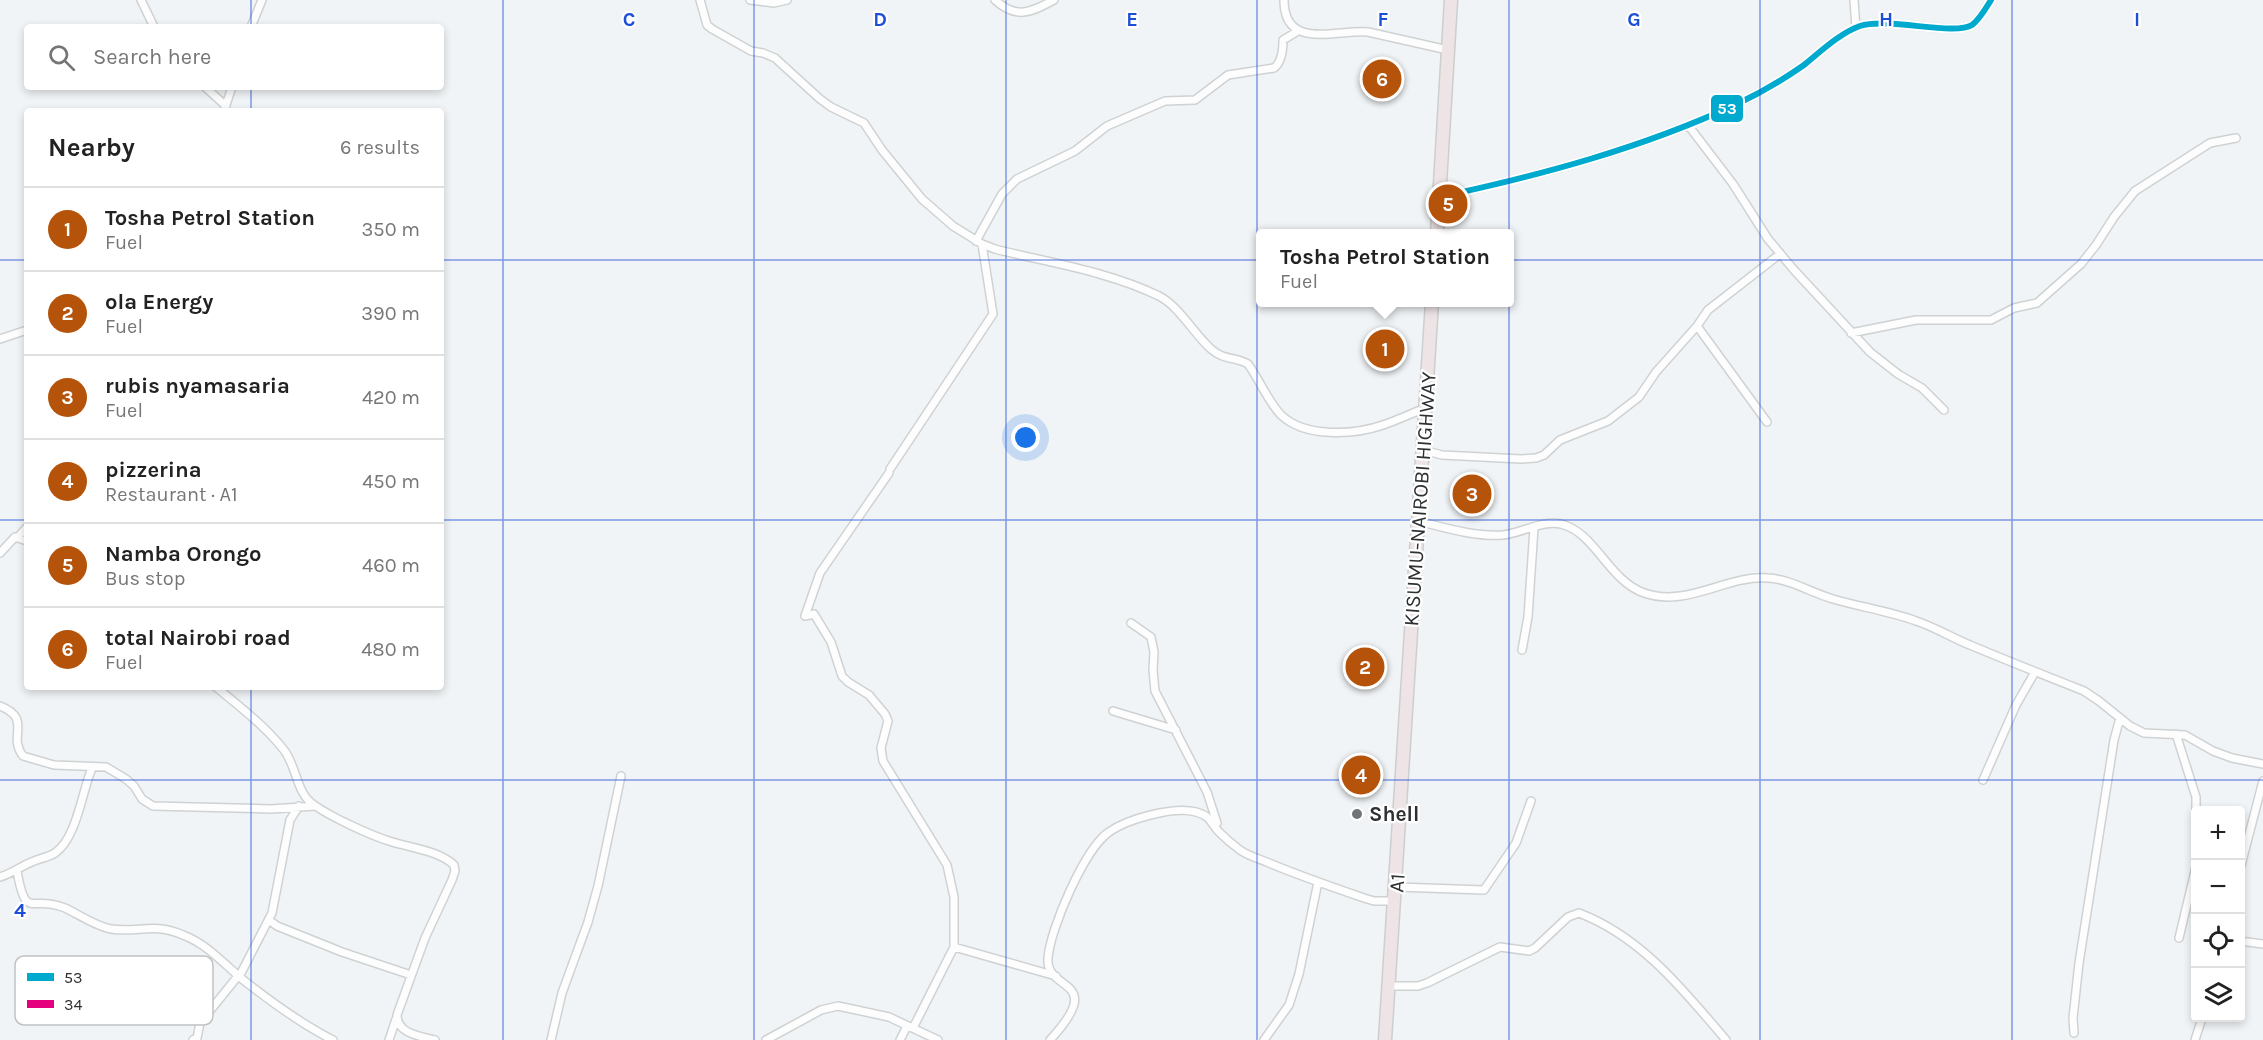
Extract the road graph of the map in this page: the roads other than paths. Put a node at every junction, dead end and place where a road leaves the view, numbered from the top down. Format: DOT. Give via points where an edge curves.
graph roads {
  1 [pos="141,0"];
  2 [pos="262,0"];
  3 [pos="700,0"];
  4 [pos="750,0"];
  5 [pos="787,0"];
  6 [pos="995,0"];
  7 [pos="1054,0"];
  8 [pos="1284,0"];
  9 [pos="1451,0"];
  10 [pos="1854,0"];
  11 [pos="1991,0"];
  12 [pos="153,24"];
  13 [pos="252,24"];
  14 [pos="1856,28"];
  15 [pos="1298,31"];
  16 [pos="1448,50"];
  17 [pos="208,90"];
  18 [pos="231,90"];
  19 [pos="224,108"];
  20 [pos="225,108"];
  21 [pos="1688,124"];
  22 [pos="2236,138"];
  23 [pos="1439,197"];
  24 [pos="1437,229"];
  25 [pos="979,242"];
  26 [pos="1780,254"];
  27 [pos="1432,307"];
  28 [pos="1697,327"];
  29 [pos="24,331"];
  30 [pos="1851,333"];
  31 [pos="0,339"];
  32 [pos="1426,408"];
  33 [pos="1944,410"];
  34 [pos="1767,422"];
  35 [pos="1423,450"];
  36 [pos="1418,521"];
  37 [pos="1534,528"];
  38 [pos="24,530"];
  39 [pos="18,537"];
  40 [pos="24,540"];
  41 [pos="0,553"];
  42 [pos="1131,623"];
  43 [pos="1522,650"];
  44 [pos="2035,672"];
  45 [pos="220,690"];
  46 [pos="0,706"];
  47 [pos="1113,711"];
  48 [pos="2120,718"];
  49 [pos="1407,726"];
  50 [pos="1176,730"];
  51 [pos="2176,734"];
  52 [pos="2263,764"];
  53 [pos="92,768"];
  54 [pos="621,776"];
  55 [pos="1983,780"];
  56 [pos="2263,781"];
  57 [pos="1531,801"];
  58 [pos="298,806"];
  59 [pos="315,806"];
  60 [pos="2196,806"];
  61 [pos="1219,832"];
  62 [pos="2243,860"];
  63 [pos="17,871"];
  64 [pos="0,877"];
  65 [pos="1317,882"];
  66 [pos="1397,887"];
  67 [pos="2191,888"];
  68 [pos="1396,901"];
  69 [pos="269,920"];
  70 [pos="2179,938"];
  71 [pos="2245,942"];
  72 [pos="2263,944"];
  73 [pos="954,947"];
  74 [pos="411,975"];
  75 [pos="239,976"];
  76 [pos="1057,977"];
  77 [pos="1390,986"];
  78 [pos="213,1007"];
  79 [pos="396,1019"];
  80 [pos="2200,1022"];
  81 [pos="200,1025"];
  82 [pos="910,1027"];
  83 [pos="2074,1034"];
  84 [pos="194,1040"];
  85 [pos="333,1040"];
  86 [pos="389,1040"];
  87 [pos="435,1040"];
  88 [pos="551,1040"];
  89 [pos="766,1040"];
  90 [pos="900,1040"];
  91 [pos="938,1040"];
  92 [pos="1050,1040"];
  93 [pos="1264,1040"];
  94 [pos="1385,1040"];
  95 [pos="1726,1040"];
  96 [pos="2195,1040"];
  1 -- 12 [label="street"];
  2 -- 13 [label="street"];
  3 -- 25 [label="street" via="707,25 712,29 751,51 775,58 826,104 864,123 922,199"];
  4 -- 5 [label="street"];
  6 -- 7 [label="street" via="1025,14"];
  8 -- 15 [label="street" via="1289,21"];
  9 -- 16 [label="highway"];
  10 -- 14 [label="street"];
  11 -- 14 [label="street" via="1974,23 1963,29 1912,24"];
  14 -- 21 [label="street" via="1797,70 1739,103"];
  15 -- 16 [label="street" via="1322,35 1368,32"];
  15 -- 25 [label="street" via="1283,40 1282,53 1274,68 1228,75 1195,100 1165,101 1124,118 1075,151 1017,179 1002,194"];
  16 -- 23 [label="highway"];
  17 -- 19 [label="street"];
  18 -- 20 [label="street"];
  21 -- 23 [label="street" via="1619,151 1515,181"];
  21 -- 26 [label="street"];
  22 -- 30 [label="street" via="2210,143 2135,191 2080,264 2037,303 2014,308 1991,320 1916,320"];
  23 -- 24 [label="highway"];
  25 -- 32 [label="street" via="1093,271 1160,297 1211,349 1224,358 1248,364 1280,414 1302,428 1353,431 1382,426"];
  25 -- 73 [label="street" via="993,314 820,573 805,616 813,614 831,642 842,676 869,695 885,714 888,721 881,748 883,761 947,865 954,897"];
  26 -- 28 [label="street" via="1708,310"];
  26 -- 30 [label="street"];
  27 -- 32 [label="highway, KISUMU-NAIROBI HIGHWAY / A1"];
  28 -- 34 [label="street"];
  28 -- 35 [label="street" via="1625,409 1560,440 1544,455 1521,459 1442,455"];
  29 -- 31 [label="street"];
  30 -- 33 [label="street"];
  32 -- 35 [label="highway, KISUMU-NAIROBI HIGHWAY / A1"];
  35 -- 36 [label="highway, KISUMU-NAIROBI HIGHWAY / A1"];
  36 -- 37 [label="street" via="1483,535"];
  36 -- 49 [label="highway, KISUMU-NAIROBI HIGHWAY / A1"];
  37 -- 43 [label="street"];
  37 -- 44 [label="street" via="1555,523 1573,529 1613,572 1643,592 1678,596 1770,578 1914,620"];
  38 -- 39 [label="street"];
  39 -- 40 [label="street"];
  39 -- 41 [label="street"];
  42 -- 50 [label="street" via="1151,637 1155,691"];
  44 -- 48 [label="street" via="2084,691"];
  44 -- 55 [label="street"];
  45 -- 59 [label="street" via="282,748 303,794"];
  46 -- 53 [label="street" via="16,716 17,747 23,756 54,765"];
  47 -- 50 [label="street"];
  48 -- 51 [label="street" via="2144,733"];
  48 -- 83 [label="street" via="2079,963"];
  49 -- 66 [label="highway, A1 / A1"];
  50 -- 61 [label="street" via="1207,792"];
  51 -- 52 [label="street" via="2232,758"];
  51 -- 60 [label="street"];
  53 -- 58 [label="street" via="99,765 126,779 146,804 153,806"];
  53 -- 63 [label="street" via="63,845 52,855"];
  54 -- 88 [label="street" via="598,886 562,993"];
  56 -- 62 [label="street"];
  57 -- 66 [label="street" via="1516,843 1484,890"];
  58 -- 59 [label="street"];
  58 -- 69 [label="street" via="290,820"];
  59 -- 74 [label="street" via="376,836 454,865 452,879"];
  61 -- 65 [label="street" via="1241,851"];
  61 -- 76 [label="street" via="1209,817 1194,811 1169,811 1132,820 1108,832 1071,888 1054,929 1047,963"];
  63 -- 64 [label="street"];
  63 -- 75 [label="street" via="25,901 54,904 108,928 154,927 183,934"];
  65 -- 68 [label="street" via="1374,901"];
  65 -- 93 [label="street" via="1290,1005"];
  66 -- 68 [label="highway, A1 / A1"];
  67 -- 70 [label="street"];
  68 -- 77 [label="highway, A1 / A1"];
  69 -- 74 [label="street" via="342,952"];
  69 -- 75 [label="street"];
  71 -- 72 [label="street"];
  73 -- 76 [label="street"];
  73 -- 82 [label="street"];
  74 -- 79 [label="street"];
  75 -- 78 [label="street"];
  75 -- 85 [label="street"];
  76 -- 92 [label="street" via="1071,990 1075,1002 1073,1012"];
  77 -- 94 [label="highway, A1 / A1"];
  77 -- 95 [label="street" via="1427,983 1500,947 1529,951 1579,913 1617,933 1661,967"];
  79 -- 86 [label="street"];
  79 -- 87 [label="street" via="408,1032"];
  80 -- 96 [label="street"];
  81 -- 84 [label="street"];
  82 -- 89 [label="street" via="889,1017 838,1006 821,1010"];
  82 -- 90 [label="street"];
  82 -- 91 [label="street"];
}
